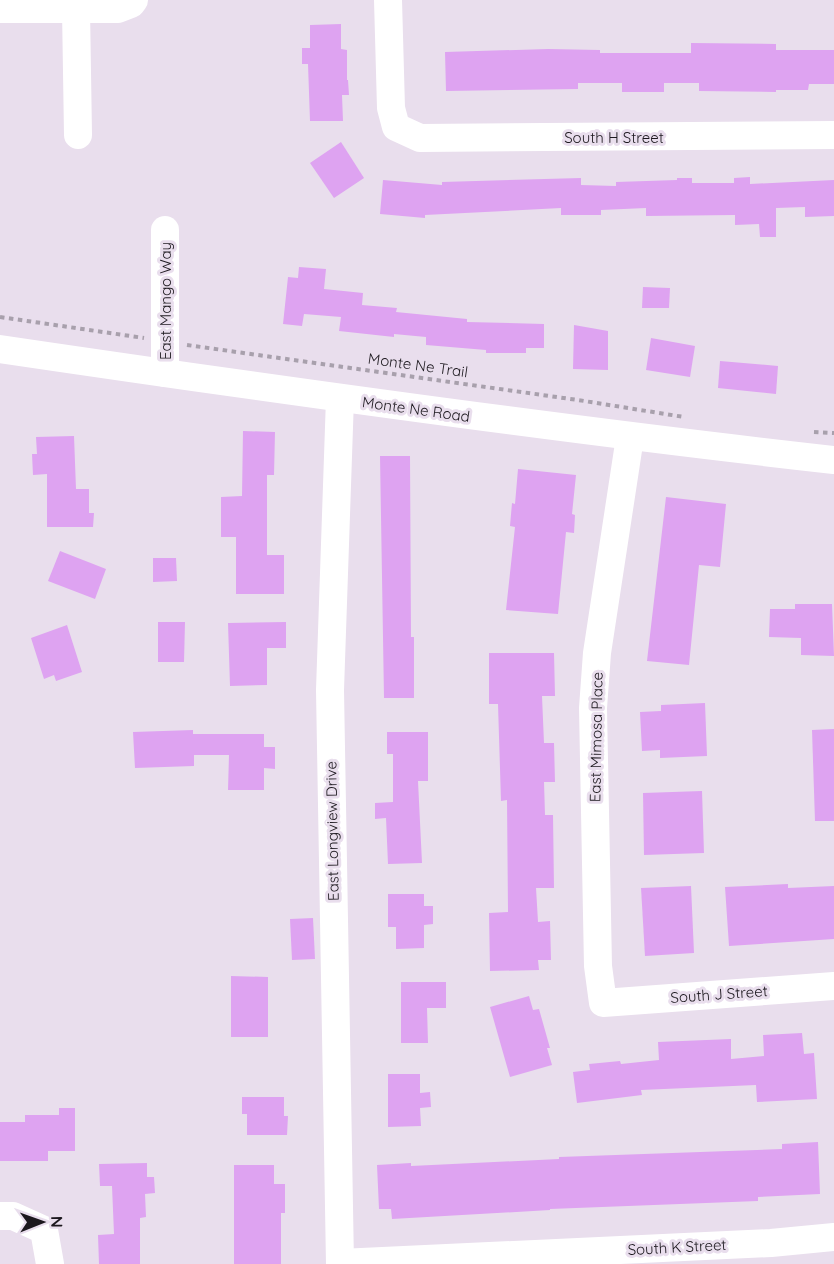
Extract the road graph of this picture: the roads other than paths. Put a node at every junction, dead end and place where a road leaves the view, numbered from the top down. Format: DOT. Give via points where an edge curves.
graph roads {
  1 [pos="134,0"];
  2 [pos="388,0"];
  3 [pos="0,9"];
  4 [pos="76,9"];
  5 [pos="78,135"];
  6 [pos="834,135"];
  7 [pos="165,230"];
  8 [pos="0,349"];
  9 [pos="165,373"];
  10 [pos="340,398"];
  11 [pos="630,437"];
  12 [pos="834,460"];
  13 [pos="834,986"];
  14 [pos="603,1003"];
  15 [pos="0,1216"];
  16 [pos="834,1237"];
  17 [pos="340,1263"];
  18 [pos="50,1264"];
  1 -- 4 [label="street" via="117,9"];
  2 -- 6 [label="street, South H Street" via="391,108 396,127 420,138"];
  3 -- 4 [label="street"];
  4 -- 5 [label="street"];
  7 -- 9 [label="street, East Mango Way"];
  8 -- 9 [label="street, Monte Ne Road"];
  9 -- 10 [label="street, Monte Ne Road"];
  10 -- 11 [label="street, Monte Ne Road"];
  10 -- 17 [label="street, East Longview Drive" via="330,690"];
  11 -- 12 [label="street, Monte Ne Road"];
  11 -- 14 [label="street, East Mimosa Place" via="597,653 593,708 598,966"];
  13 -- 14 [label="street, South J Street"];
  15 -- 18 [label="street" via="13,1216 44,1230"];
  16 -- 17 [label="street, South K Street"];
}
